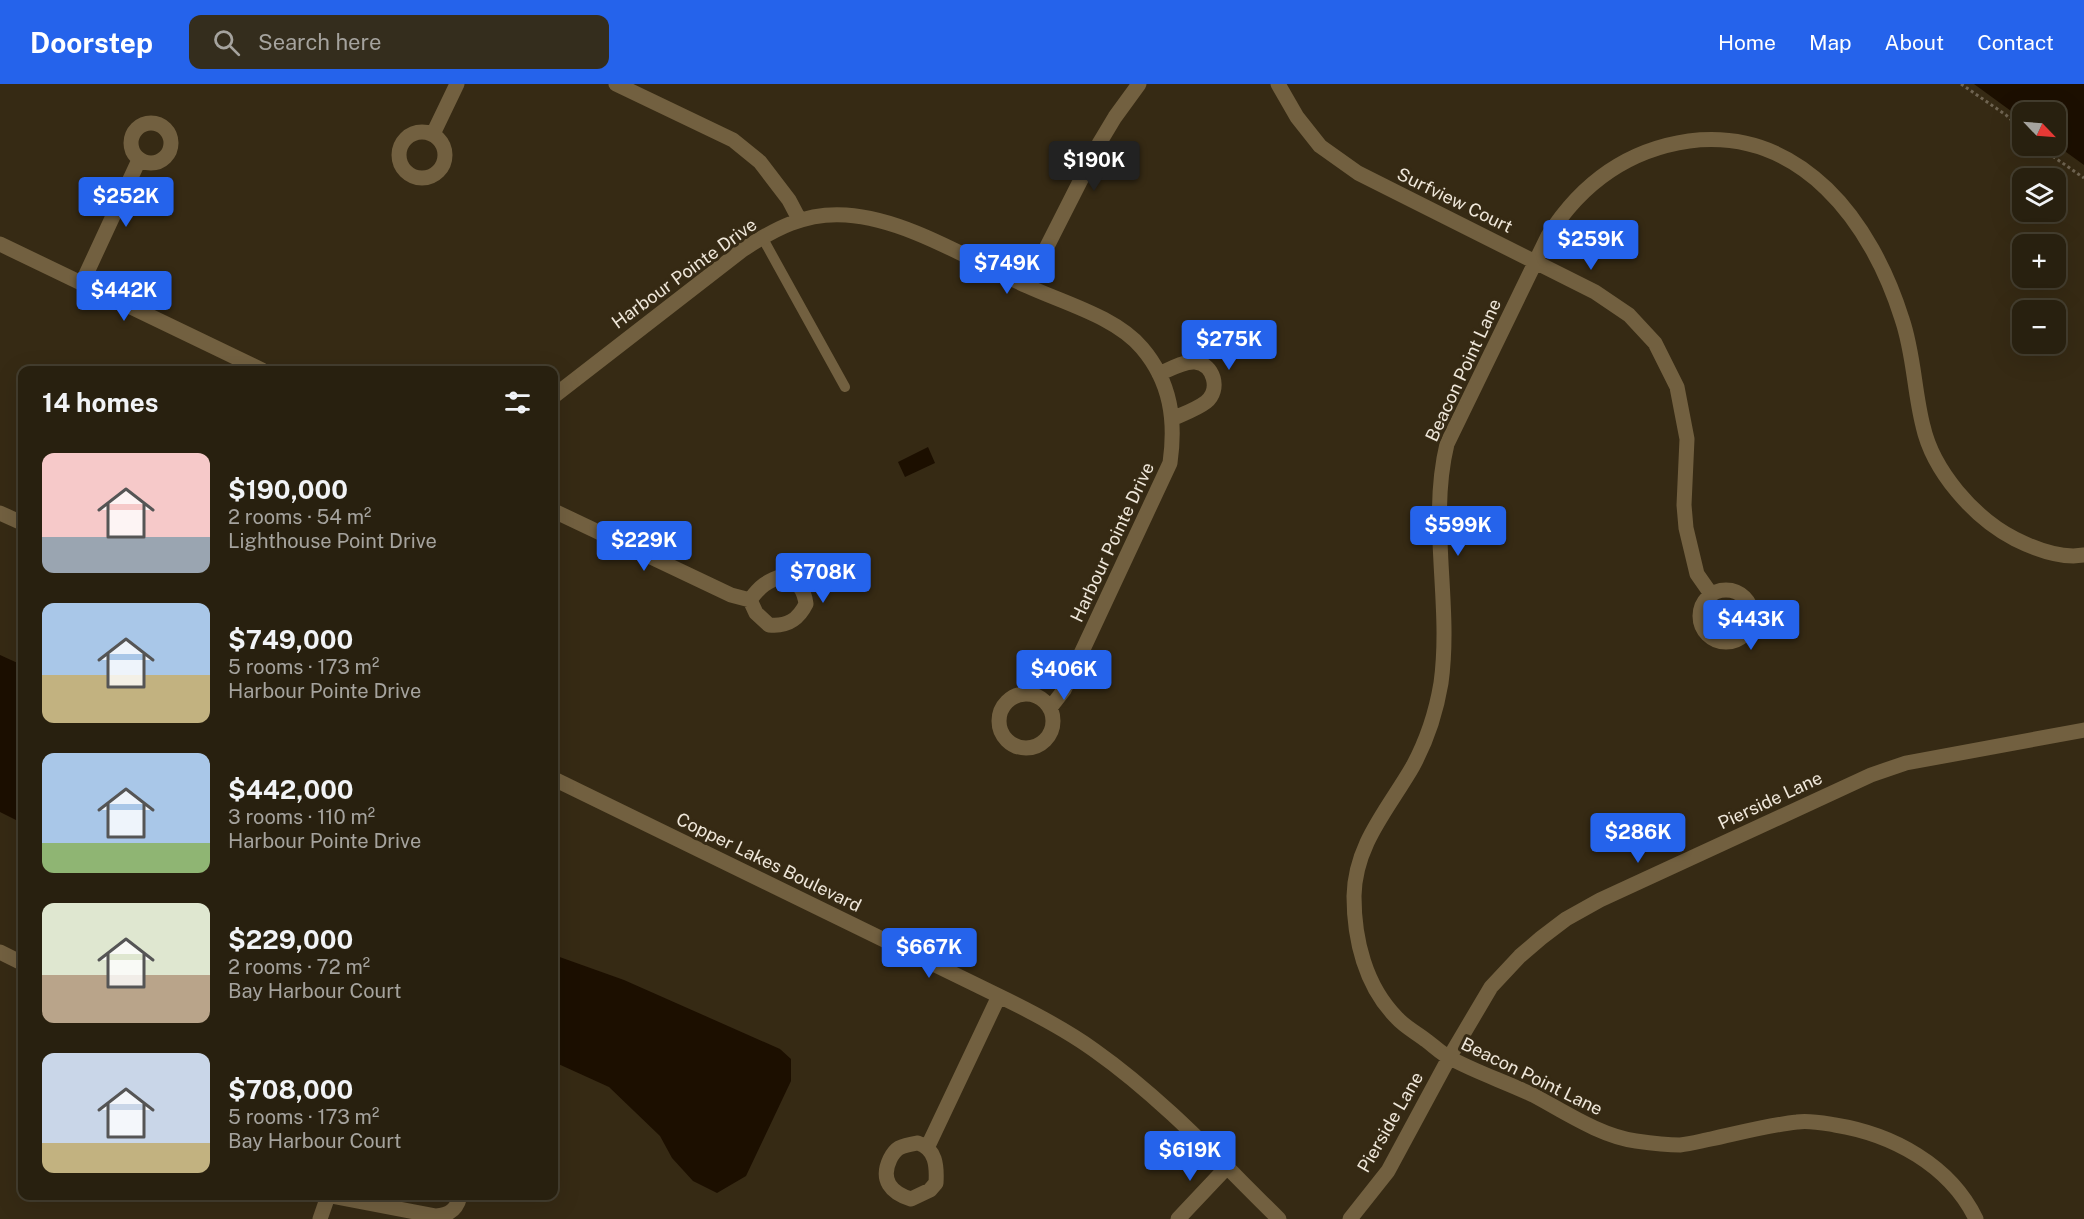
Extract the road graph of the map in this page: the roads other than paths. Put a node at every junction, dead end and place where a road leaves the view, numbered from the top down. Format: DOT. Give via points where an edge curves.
graph roads {
  1 [pos="457,84"];
  2 [pos="616,84"];
  3 [pos="1139,84"];
  4 [pos="1278,84"];
  5 [pos="433,134"];
  6 [pos="139,160"];
  7 [pos="799,219"];
  8 [pos="762,237"];
  9 [pos="0,244"];
  10 [pos="1535,262"];
  11 [pos="82,283"];
  12 [pos="1027,286"];
  13 [pos="254,366"];
  14 [pos="1159,374"];
  15 [pos="845,387"];
  16 [pos="558,393"];
  17 [pos="1172,419"];
  18 [pos="0,513"];
  19 [pos="558,513"];
  20 [pos="18,522"];
  21 [pos="2084,555"];
  22 [pos="1711,594"];
  23 [pos="750,600"];
  24 [pos="1050,708"];
  25 [pos="2084,730"];
  26 [pos="558,781"];
  27 [pos="0,952"];
  28 [pos="18,961"];
  29 [pos="999,996"];
  30 [pos="1449,1058"];
  31 [pos="928,1146"];
  32 [pos="1227,1167"];
  33 [pos="328,1200"];
  34 [pos="351,1200"];
  35 [pos="459,1200"];
  36 [pos="321,1219"];
  37 [pos="1178,1219"];
  38 [pos="1279,1219"];
  39 [pos="1350,1219"];
  40 [pos="1976,1219"];
  1 -- 5 [label="street"];
  2 -- 7 [label="street" via="733,140 760,162"];
  3 -- 12 [label="street" via="1100,142"];
  4 -- 10 [label="street, Surfview Court" via="1320,146 1358,173"];
  6 -- 11 [label="street"];
  7 -- 8 [label="street, Harbour Pointe Drive"];
  7 -- 12 [label="street, Harbour Pointe Drive" via="845,214 903,227"];
  8 -- 15 [label="lane"];
  8 -- 16 [label="street, Harbour Pointe Drive"];
  9 -- 11 [label="street"];
  10 -- 21 [label="street, Beacon Point Lane" via="1559,219 1576,199 1616,165 1645,151 1716,139 1785,157 1833,193 1869,242 1903,319 1923,428 1948,479 1977,513 2000,531 2057,554"];
  10 -- 22 [label="street, Surfview Court" via="1595,292 1629,315 1655,343 1667,364 1677,387 1687,439 1686,528 1697,574"];
  10 -- 30 [label="street, Beacon Point Lane" via="1448,444 1441,470 1443,601 1441,679 1435,714 1414,764 1364,847 1354,893 1356,933 1374,987 1399,1020"];
  11 -- 13 [label="street"];
  12 -- 14 [label="street, Harbour Pointe Drive" via="1126,332"];
  14 -- 17 [label="street, Harbour Pointe Drive"];
  14 -- 17 [label="street" via="1187,362 1197,362 1214,377 1214,389 1206,402"];
  17 -- 24 [label="street, Harbour Pointe Drive" via="1170,463 1161,487 1064,690"];
  18 -- 20 [label="street"];
  19 -- 23 [label="street" via="731,595"];
  25 -- 30 [label="street, Pierside Lane" via="1906,763 1871,775 1600,900 1566,920 1520,956 1491,987"];
  26 -- 29 [label="street, Copper Lakes Boulevard"];
  27 -- 28 [label="street"];
  29 -- 31 [label="street"];
  29 -- 32 [label="street, Copper Lakes Boulevard" via="1094,1049 1136,1082"];
  30 -- 39 [label="street, Pierside Lane" via="1388,1171"];
  30 -- 40 [label="street, Beacon Point Lane" via="1604,1132 1633,1141 1680,1145 1799,1121 1850,1127 1880,1136 1933,1166 1969,1204"];
  32 -- 37 [label="street"];
  32 -- 38 [label="street, Copper Lakes Boulevard"];
  33 -- 36 [label="street"];
  34 -- 35 [label="street" via="436,1216 451,1212"];
}
